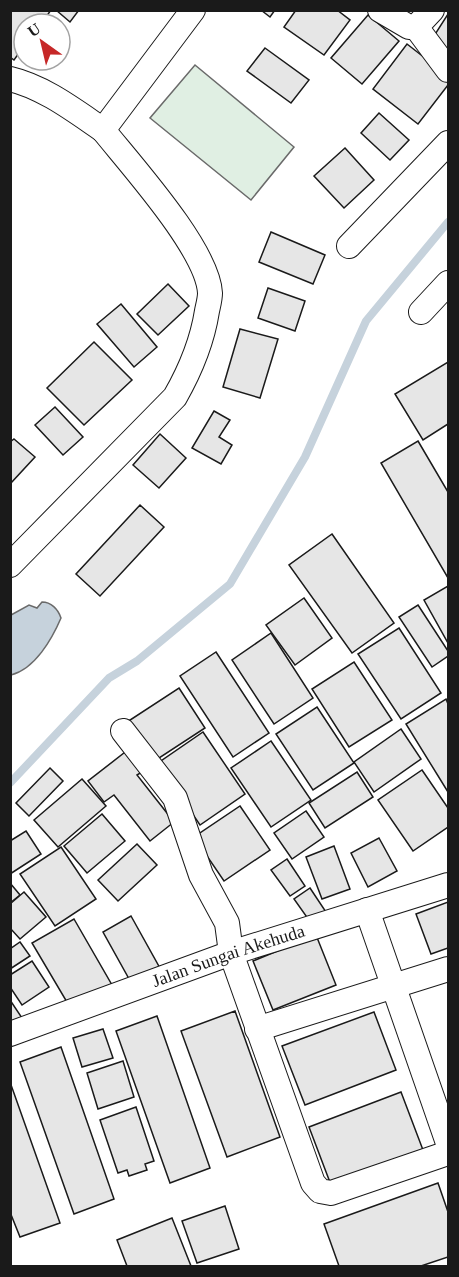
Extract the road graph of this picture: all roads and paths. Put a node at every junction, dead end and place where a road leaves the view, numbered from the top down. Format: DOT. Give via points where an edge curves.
graph roads {
  1 [pos="193,10"];
  2 [pos="380,10"];
  3 [pos="424,19"];
  4 [pos="448,70"];
  5 [pos="10,79"];
  6 [pos="103,130"];
  7 [pos="448,143"];
  8 [pos="349,246"];
  9 [pos="448,283"];
  10 [pos="421,312"];
  11 [pos="10,565"];
  12 [pos="123,731"];
  13 [pos="448,885"];
  14 [pos="367,910"];
  15 [pos="231,953"];
  16 [pos="448,969"];
  17 [pos="394,987"];
  18 [pos="257,1029"];
  19 [pos="10,1034"];
  20 [pos="448,1143"];
  21 [pos="448,1153"];
  1 -- 6 [label="street"];
  2 -- 3 [label="street" via="409,27"];
  3 -- 4 [label="street"];
  5 -- 6 [label="street" via="25,82 67,105"];
  6 -- 11 [label="street" via="175,221 205,270 210,294 203,336 175,397"];
  7 -- 8 [label="street"];
  9 -- 10 [label="street"];
  12 -- 15 [label="street" via="175,798 201,875 227,923"];
  13 -- 14 [label="street, Jalan Sungai Akehuda"];
  14 -- 15 [label="street, Jalan Sungai Akehuda"];
  14 -- 17 [label="street"];
  15 -- 18 [label="street"];
  15 -- 19 [label="street, Jalan Sungai Akehuda"];
  16 -- 17 [label="street"];
  17 -- 18 [label="street"];
  17 -- 20 [label="street"];
  18 -- 21 [label="street" via="308,1172 320,1191 331,1193"];
}
